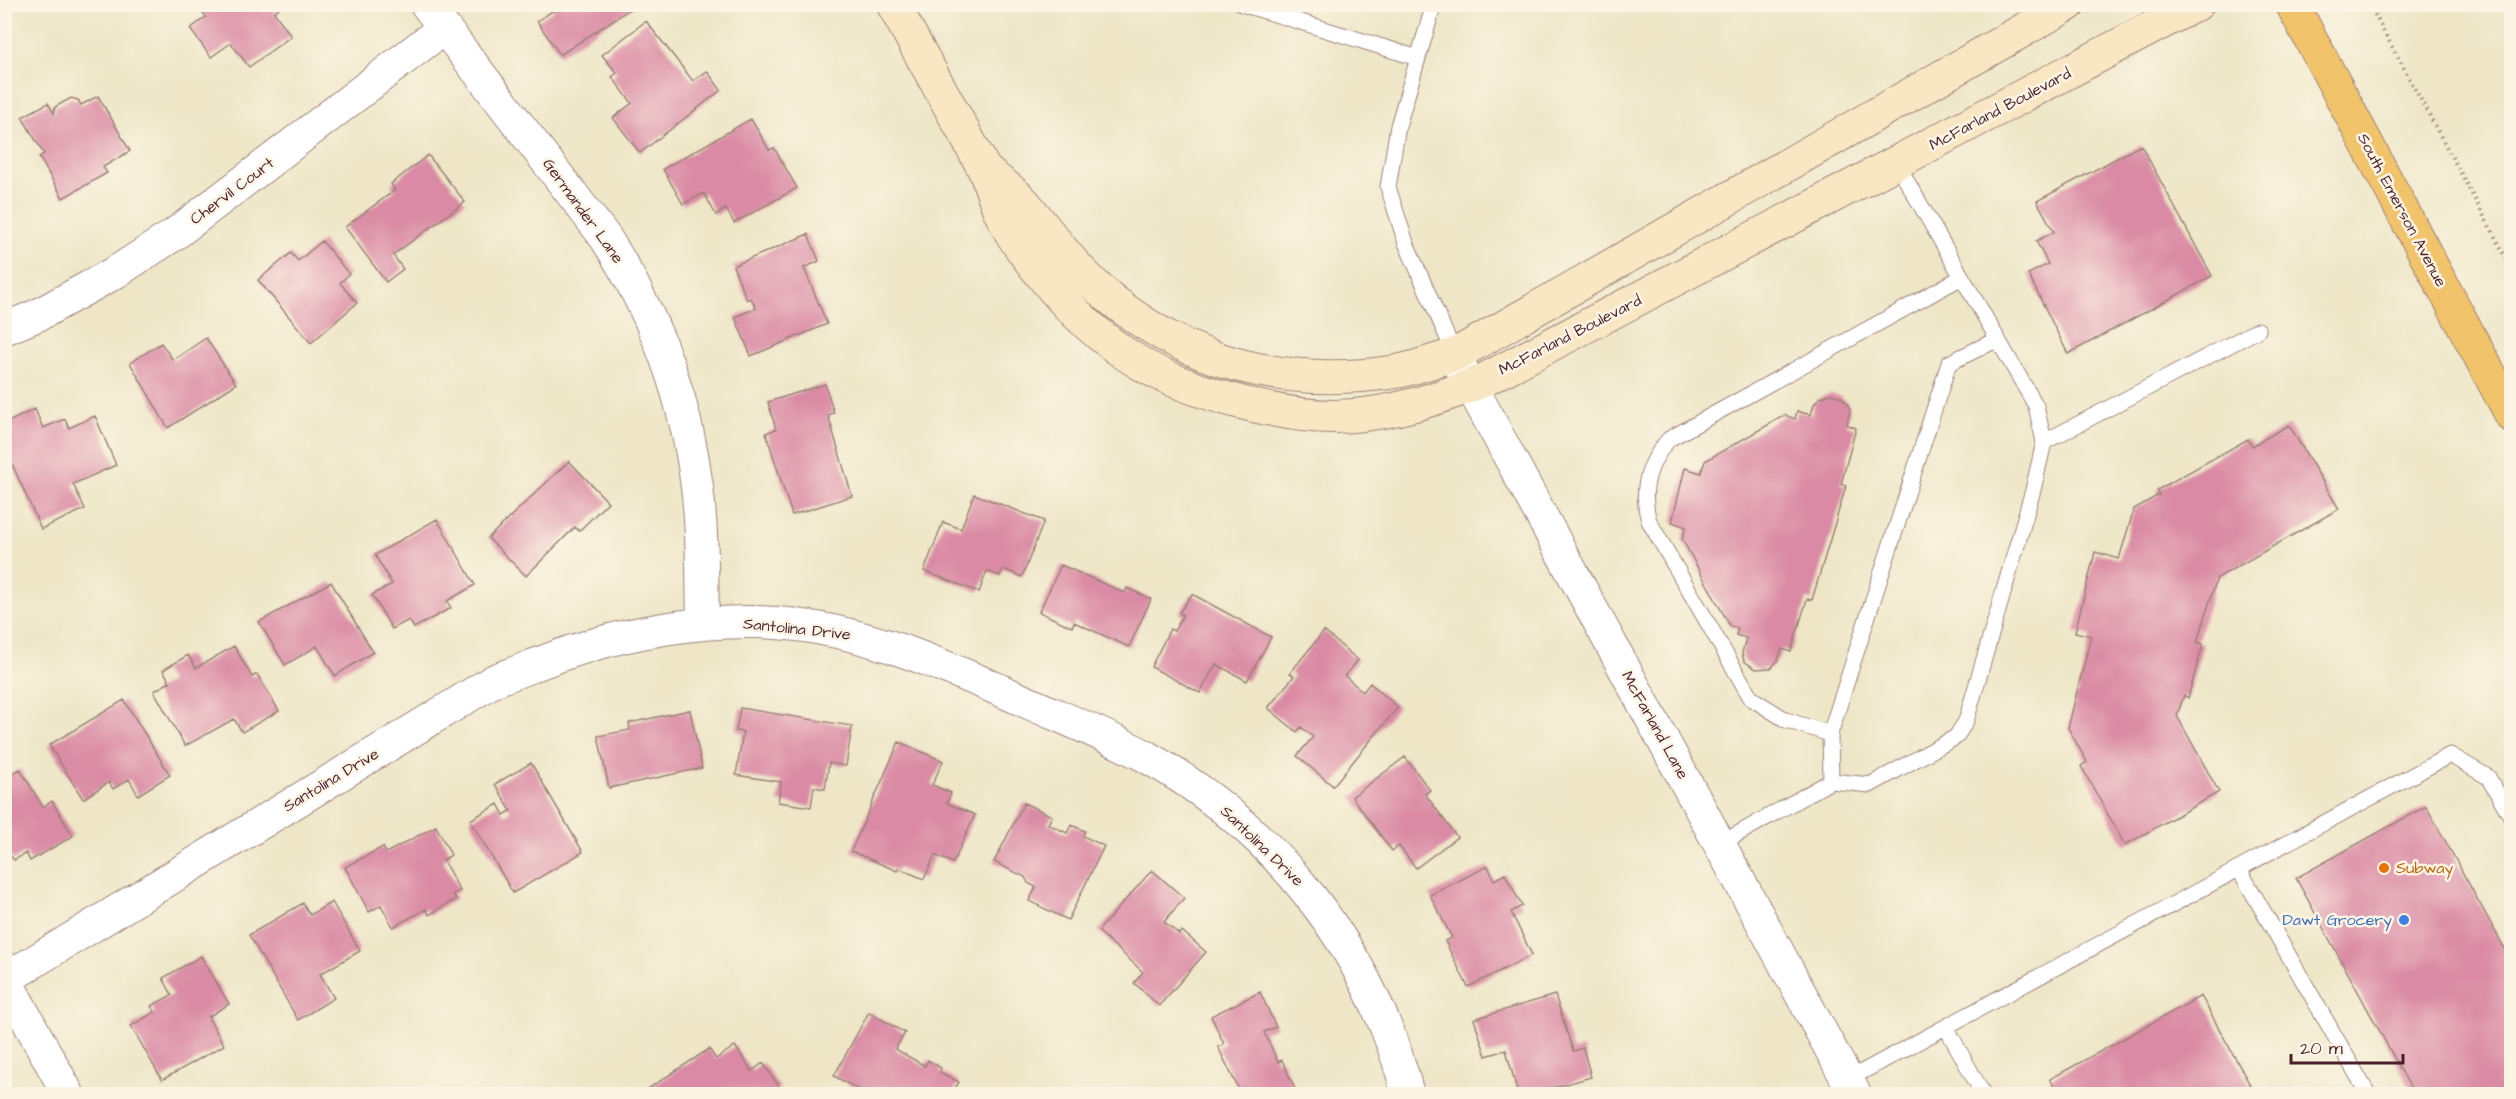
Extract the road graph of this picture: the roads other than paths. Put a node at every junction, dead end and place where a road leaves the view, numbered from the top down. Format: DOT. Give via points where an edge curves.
graph roads {
  1 [pos="893,4"];
  2 [pos="1242,4"];
  3 [pos="1434,4"];
  4 [pos="2069,4"];
  5 [pos="2197,4"];
  6 [pos="2292,4"];
  7 [pos="2507,4"];
  8 [pos="2511,13"];
  9 [pos="435,16"];
  10 [pos="1418,58"];
  11 [pos="1897,164"];
  12 [pos="984,170"];
  13 [pos="1962,277"];
  14 [pos="4,329"];
  15 [pos="2258,330"];
  16 [pos="1998,339"];
  17 [pos="1455,355"];
  18 [pos="1471,385"];
  19 [pos="2511,416"];
  20 [pos="2044,442"];
  21 [pos="703,624"];
  22 [pos="1830,734"];
  23 [pos="1831,781"];
  24 [pos="2511,818"];
  25 [pos="1720,844"];
  26 [pos="2239,869"];
  27 [pos="5,980"];
  28 [pos="1946,1027"];
  29 [pos="1851,1087"];
  30 [pos="68,1095"];
  31 [pos="1408,1095"];
  32 [pos="1983,1095"];
  33 [pos="2368,1095"];
  1 -- 12 [label="street, McFarland Boulevard"];
  2 -- 10 [label="lane"];
  3 -- 10 [label="lane"];
  4 -- 17 [label="street, McFarland Boulevard"];
  5 -- 11 [label="street, McFarland Boulevard"];
  6 -- 19 [label="main road, South Emerson Avenue"];
  7 -- 8 [label="lane"];
  9 -- 14 [label="street, Chervil Court" via="175,234 116,272"];
  9 -- 21 [label="street, Germander Lane" via="605,237 656,331 685,417 696,476"];
  10 -- 17 [label="lane" via="1398,126 1388,187 1406,243"];
  11 -- 13 [label="lane"];
  11 -- 18 [label="street, McFarland Boulevard"];
  12 -- 17 [label="street, McFarland Boulevard" via="1026,204 1097,287 1157,332 1200,352 1275,375 1317,378 1396,372"];
  12 -- 18 [label="street, McFarland Boulevard" via="1011,232 1064,302 1096,332 1162,374 1240,402 1323,416 1413,406"];
  13 -- 16 [label="lane"];
  13 -- 22 [label="lane" via="1669,439 1654,455 1643,499 1649,521 1751,698 1786,720"];
  15 -- 20 [label="lane"];
  16 -- 20 [label="lane" via="2036,405"];
  16 -- 22 [label="lane" via="1949,363"];
  17 -- 18 [label="street, McFarland Lane"];
  18 -- 25 [label="street, McFarland Lane"];
  20 -- 23 [label="lane" via="1966,721 1956,737 1870,785"];
  21 -- 27 [label="street, Santolina Drive" via="583,648 488,683"];
  21 -- 31 [label="street, Santolina Drive" via="759,622 892,645 1131,749 1191,784 1272,851 1327,917 1378,1007"];
  22 -- 23 [label="lane"];
  23 -- 25 [label="lane"];
  24 -- 26 [label="lane" via="2488,777 2450,755"];
  25 -- 29 [label="street, McFarland Lane"];
  26 -- 28 [label="lane"];
  26 -- 33 [label="lane"];
  27 -- 30 [label="street"];
  28 -- 29 [label="lane"];
  28 -- 32 [label="lane"];
}
